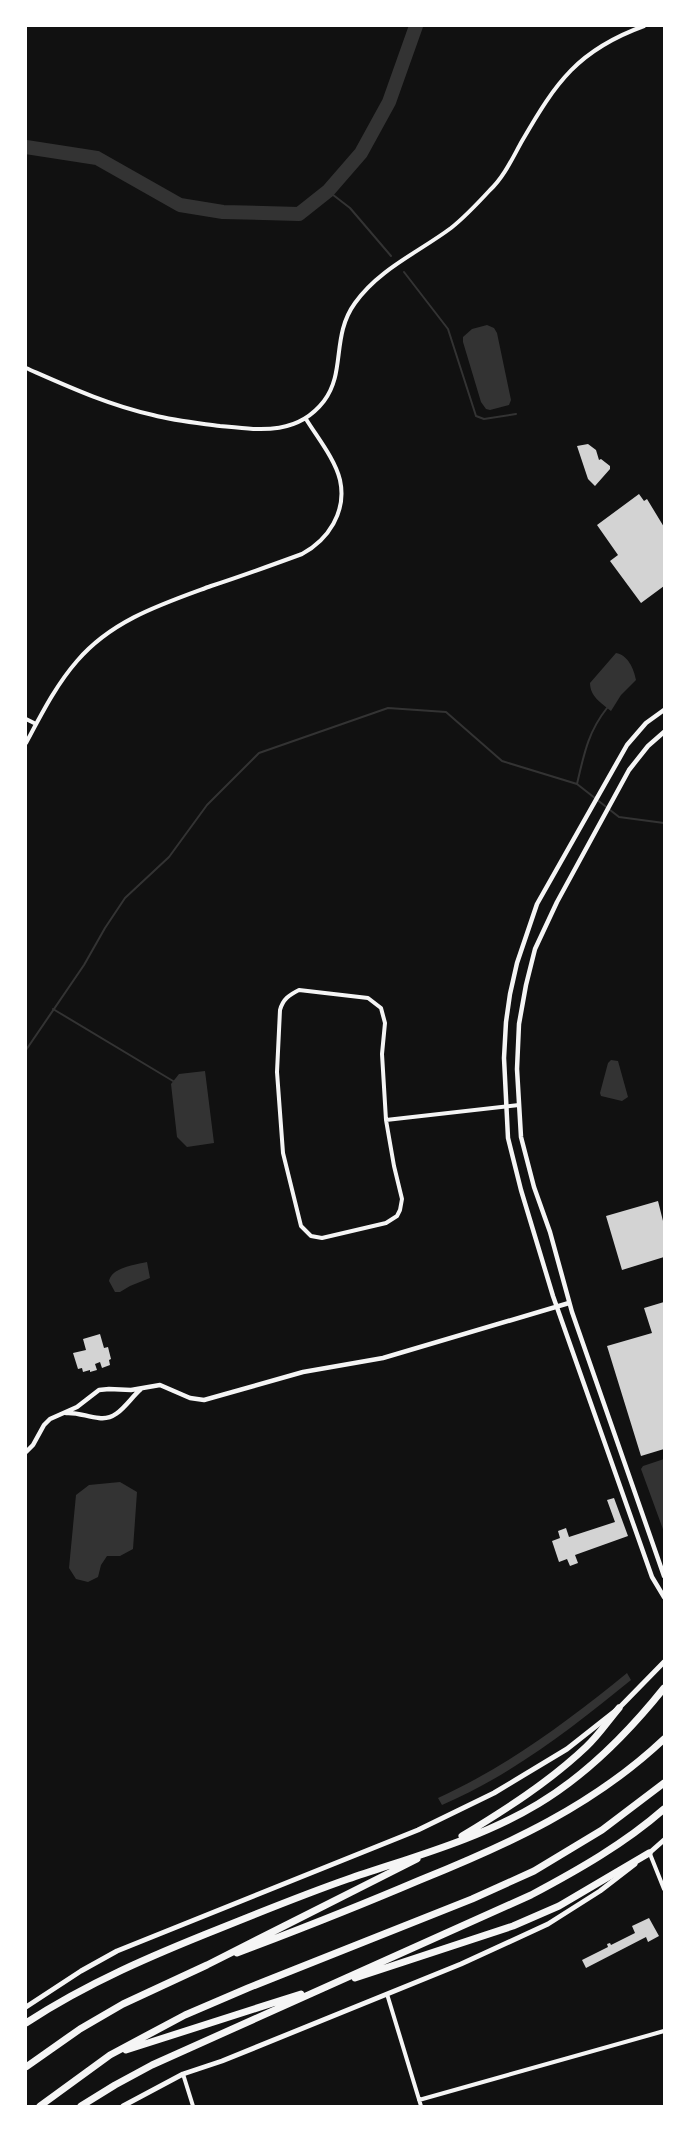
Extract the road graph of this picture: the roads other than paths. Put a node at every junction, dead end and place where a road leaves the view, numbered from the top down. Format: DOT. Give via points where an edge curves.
graph roads {
  1 [pos="644,26"];
  2 [pos="26,368"];
  3 [pos="306,418"];
  4 [pos="664,710"];
  5 [pos="26,719"];
  6 [pos="36,724"];
  7 [pos="664,732"];
  8 [pos="26,743"];
  9 [pos="519,1105"];
  10 [pos="506,1107"];
  11 [pos="386,1120"];
  12 [pos="569,1303"];
  13 [pos="557,1306"];
  14 [pos="583,1345"];
  15 [pos="572,1348"];
  16 [pos="141,1389"];
  17 [pos="607,1413"];
  18 [pos="60,1414"];
  19 [pos="595,1417"];
  20 [pos="26,1452"];
  21 [pos="664,1576"];
  22 [pos="664,1597"];
  23 [pos="664,1662"];
  24 [pos="664,1688"];
  25 [pos="619,1708"];
  26 [pos="664,1740"];
  27 [pos="664,1783"];
  28 [pos="664,1809"];
  29 [pos="664,1840"];
  30 [pos="650,1853"];
  31 [pos="664,1889"];
  32 [pos="207,1965"];
  33 [pos="386,1993"];
  34 [pos="26,2007"];
  35 [pos="26,2023"];
  36 [pos="664,2031"];
  37 [pos="110,2055"];
  38 [pos="26,2067"];
  39 [pos="183,2074"];
  40 [pos="419,2100"];
  41 [pos="40,2106"];
  42 [pos="81,2106"];
  43 [pos="123,2106"];
  44 [pos="193,2106"];
  45 [pos="421,2106"];
  1 -- 3 [label="street" via="597,48 567,73 546,99 493,187 450,228 366,288 346,315 331,390"];
  2 -- 3 [label="street" via="108,402 171,419 282,429"];
  3 -- 6 [label="street" via="340,480 336,518 323,540 302,554 148,609 111,631 77,661"];
  4 -- 10 [label="street" via="630,741 537,904 518,963 504,1033"];
  5 -- 6 [label="street"];
  6 -- 8 [label="street"];
  7 -- 9 [label="street" via="629,770 535,949 519,1024"];
  9 -- 10 [label="street"];
  9 -- 12 [label="street" via="521,1137"];
  10 -- 11 [label="street"];
  10 -- 13 [label="street" via="512,1157"];
  11 -- 11 [label="street" via="382,1054 385,1023 381,1008 368,998 299,990 290,995 280,1010 279,1114 293,1199 301,1226 311,1236 328,1238 386,1224 397,1216 402,1199"];
  12 -- 13 [label="street"];
  12 -- 14 [label="street"];
  13 -- 15 [label="street"];
  13 -- 16 [label="street" via="383,1358 303,1372 204,1400 160,1385"];
  14 -- 15 [label="street"];
  14 -- 17 [label="street"];
  15 -- 19 [label="street"];
  16 -- 18 [label="street" via="99,1390"];
  16 -- 18 [label="street" via="111,1417"];
  17 -- 19 [label="street"];
  17 -- 21 [label="street"];
  18 -- 20 [label="street" via="44,1425"];
  19 -- 22 [label="street" via="652,1577"];
  23 -- 25 [label="main road"];
  24 -- 35 [label="highway" via="603,1756 528,1810 476,1834 319,1889 158,1953 79,1991"];
  25 -- 32 [label="highway" via="587,1746 505,1810 460,1837"];
  25 -- 34 [label="main road" via="540,1767 453,1815 117,1951"];
  26 -- 32 [label="highway" via="615,1780 518,1839"];
  27 -- 37 [label="highway" via="602,1830 534,1871 185,2015"];
  28 -- 42 [label="highway" via="574,1873 186,2050"];
  29 -- 30 [label="main road"];
  30 -- 31 [label="street"];
  30 -- 33 [label="main road" via="548,1924"];
  30 -- 37 [label="highway" via="559,1906 513,1926"];
  32 -- 38 [label="highway" via="123,2004"];
  33 -- 39 [label="main road"];
  33 -- 40 [label="street"];
  36 -- 40 [label="street"];
  37 -- 41 [label="highway"];
  39 -- 43 [label="main road"];
  39 -- 44 [label="street"];
  40 -- 45 [label="street"];
}
